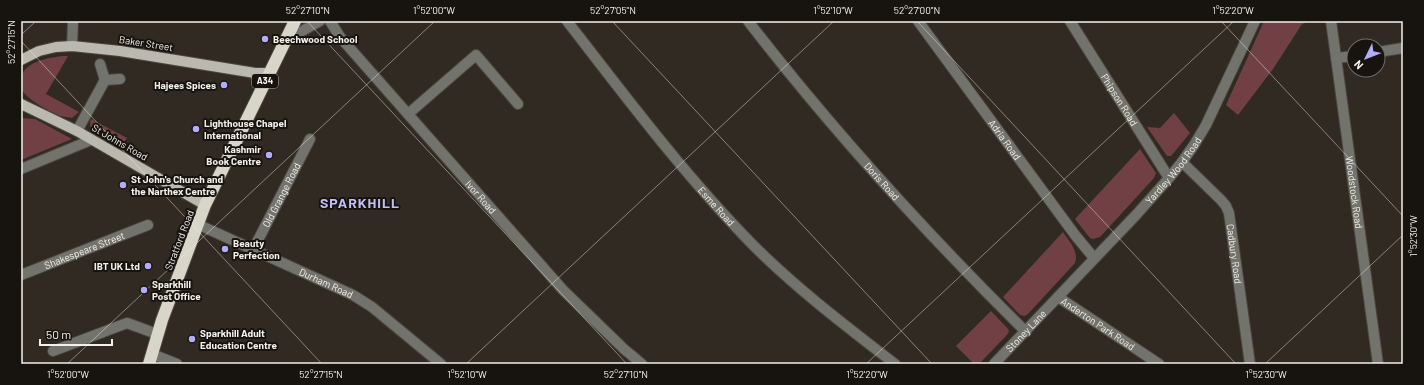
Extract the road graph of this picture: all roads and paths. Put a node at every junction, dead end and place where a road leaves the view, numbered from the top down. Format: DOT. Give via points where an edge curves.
graph roads {
  1 [pos="73,21"];
  2 [pos="295,21"];
  3 [pos="320,21"];
  4 [pos="330,21"];
  5 [pos="567,21"];
  6 [pos="748,21"];
  7 [pos="918,21"];
  8 [pos="1070,21"];
  9 [pos="1255,21"];
  10 [pos="1331,21"];
  11 [pos="286,40"];
  12 [pos="72,46"];
  13 [pos="1403,48"];
  14 [pos="1386,51"];
  15 [pos="1346,57"];
  16 [pos="1336,58"];
  17 [pos="21,60"];
  18 [pos="100,64"];
  19 [pos="269,73"];
  20 [pos="120,79"];
  21 [pos="105,80"];
  22 [pos="21,104"];
  23 [pos="518,104"];
  24 [pos="408,114"];
  25 [pos="77,131"];
  26 [pos="310,139"];
  27 [pos="91,140"];
  28 [pos="1182,162"];
  29 [pos="21,169"];
  30 [pos="1169,178"];
  31 [pos="205,205"];
  32 [pos="197,224"];
  33 [pos="148,225"];
  34 [pos="253,250"];
  35 [pos="1094,258"];
  36 [pos="21,275"];
  37 [pos="1058,297"];
  38 [pos="1026,332"];
  39 [pos="157,334"];
  40 [pos="53,351"];
  41 [pos="150,359"];
  42 [pos="177,364"];
  43 [pos="441,364"];
  44 [pos="642,364"];
  45 [pos="895,364"];
  46 [pos="994,364"];
  47 [pos="1159,364"];
  48 [pos="1250,364"];
  49 [pos="1378,364"];
  1 -- 12 [label="street"];
  2 -- 11 [label="highway, Stratford Road / A34"];
  3 -- 11 [label="street"];
  4 -- 24 [label="street, Ivor Road" via="340,37"];
  5 -- 45 [label="street, Esme Road" via="710,199 753,245 795,284"];
  6 -- 38 [label="street, Doris Road" via="840,134"];
  7 -- 35 [label="street, Adria Road"];
  8 -- 30 [label="street, Phipson Road"];
  9 -- 28 [label="street, Yardley Wood Road" via="1206,125"];
  10 -- 16 [label="street, Woodstock Road"];
  11 -- 19 [label="highway, Stratford Road / A34"];
  12 -- 17 [label="main road, Baker Street" via="38,51"];
  12 -- 19 [label="main road, Baker Street"];
  13 -- 14 [label="street"];
  15 -- 16 [label="street"];
  16 -- 49 [label="street, Woodstock Road"];
  18 -- 21 [label="street"];
  19 -- 31 [label="highway, Stratford Road / A34"];
  20 -- 21 [label="street"];
  21 -- 25 [label="street"];
  22 -- 25 [label="main road, St Johns Road"];
  23 -- 24 [label="street" via="476,55"];
  24 -- 44 [label="street, Ivor Road" via="563,290"];
  25 -- 27 [label="main road, St Johns Road"];
  26 -- 34 [label="street, Old Grange Road"];
  27 -- 29 [label="street"];
  27 -- 31 [label="main road, St Johns Road"];
  28 -- 30 [label="street, Yardley Wood Road"];
  28 -- 48 [label="street, Cadbury Road" via="1221,200 1229,213"];
  30 -- 35 [label="street, Yardley Wood Road"];
  31 -- 32 [label="highway, Stratford Road / A34"];
  32 -- 34 [label="street, Durham Road"];
  32 -- 39 [label="highway, Stratford Road / A34"];
  33 -- 36 [label="street, Shakespeare Street"];
  34 -- 43 [label="street, Durham Road" via="353,295 372,307"];
  35 -- 37 [label="street, Yardley Wood Road"];
  37 -- 38 [label="street, Stoney Lane"];
  37 -- 47 [label="street, Anderton Park Road"];
  38 -- 46 [label="street, Stoney Lane"];
  39 -- 40 [label="street" via="127,323"];
  39 -- 41 [label="highway, Stratford Road / A34"];
  41 -- 42 [label="street"];
}
